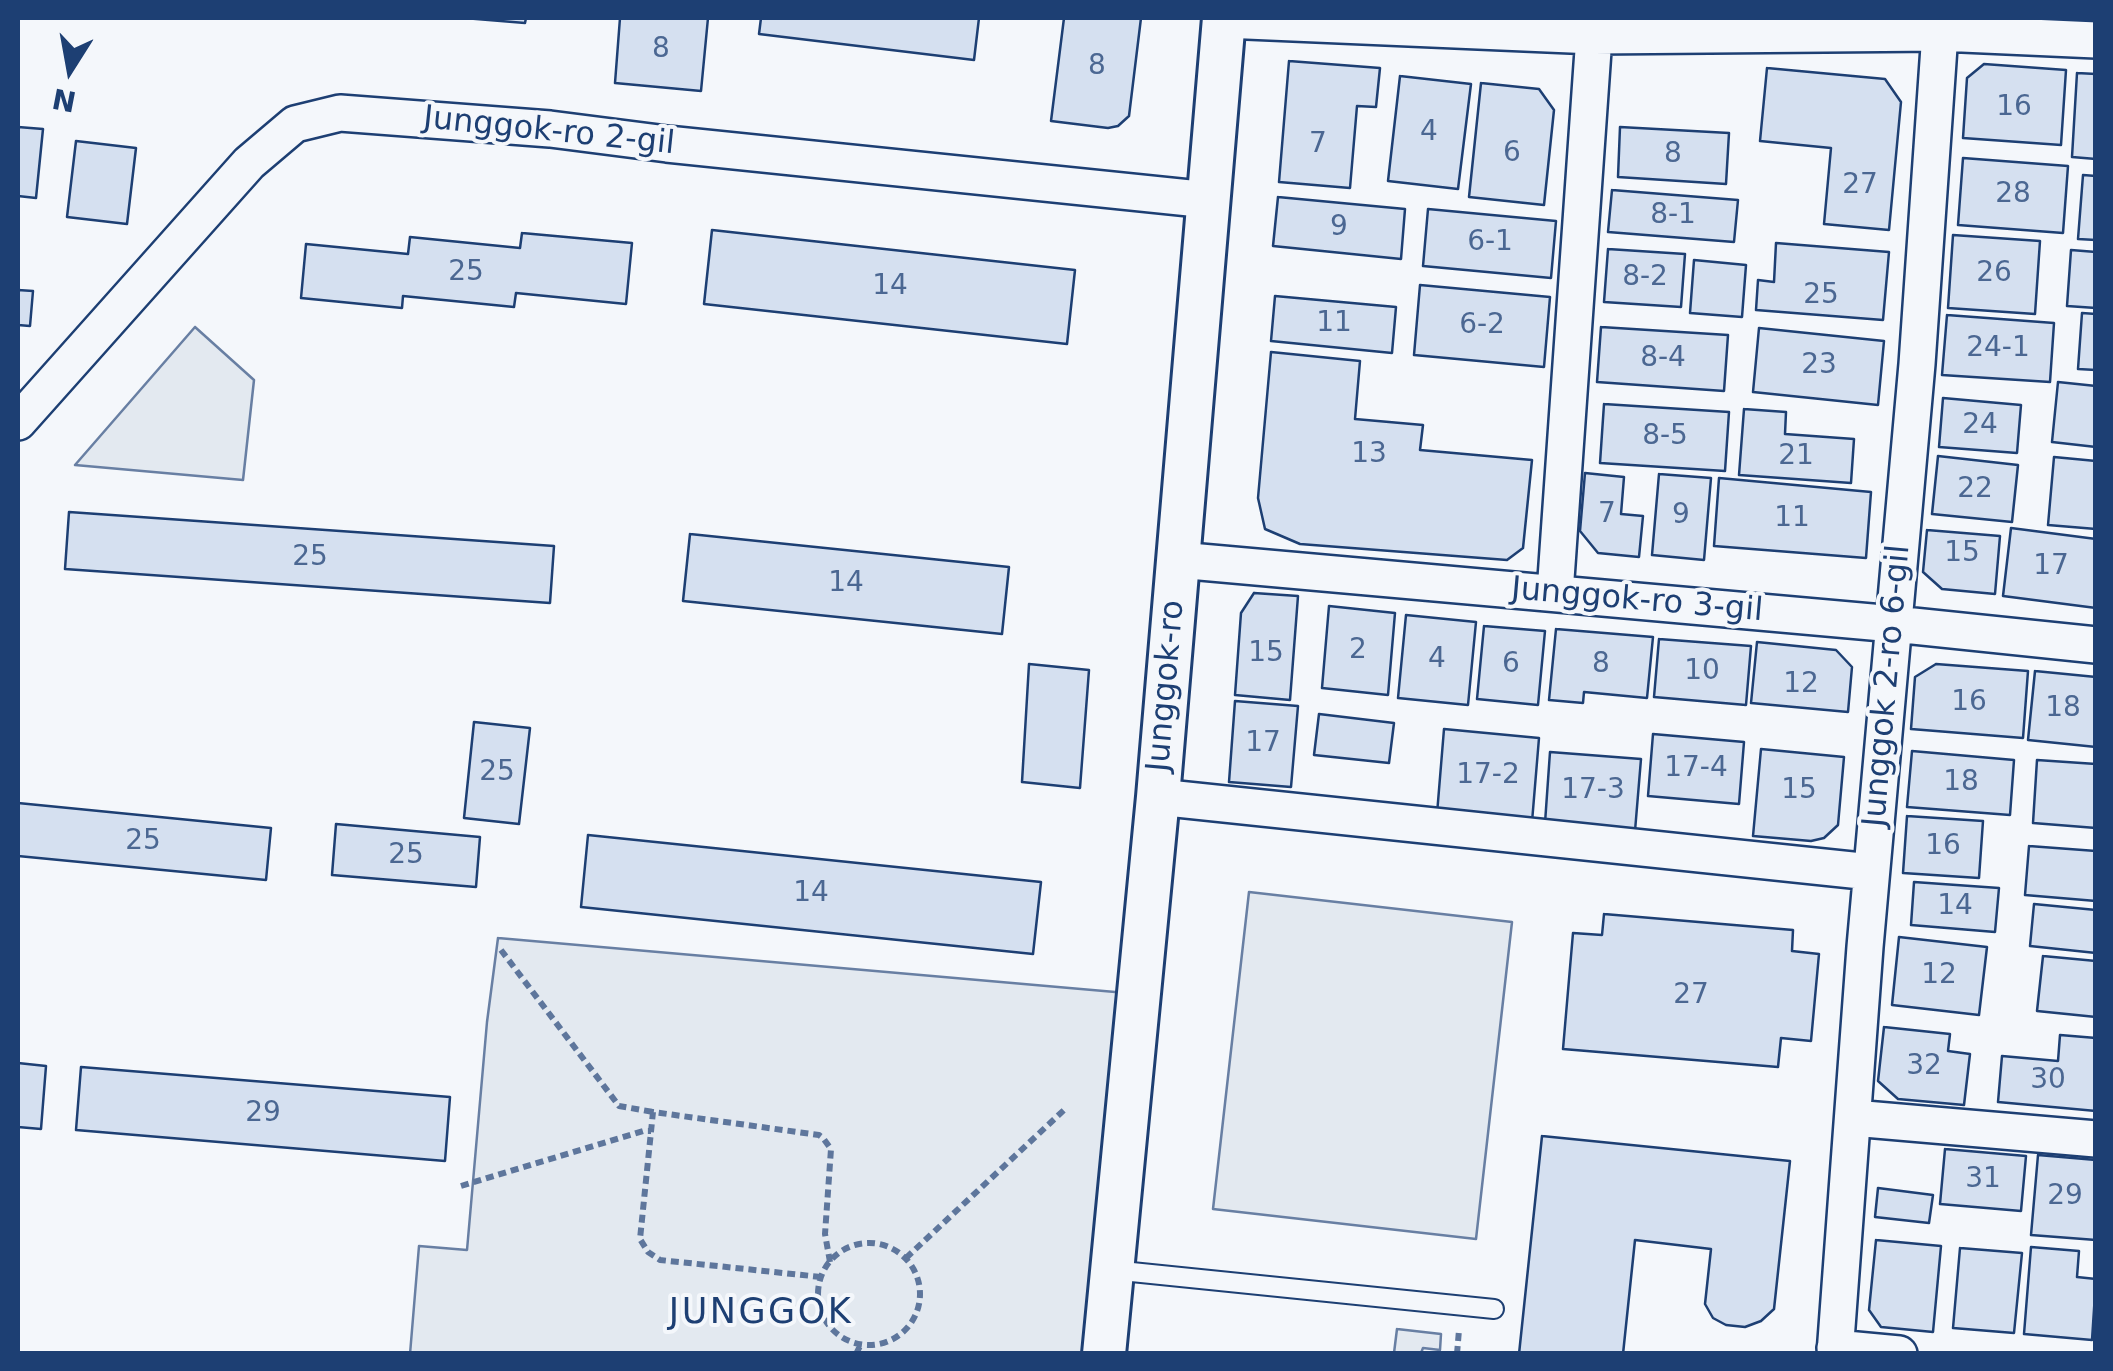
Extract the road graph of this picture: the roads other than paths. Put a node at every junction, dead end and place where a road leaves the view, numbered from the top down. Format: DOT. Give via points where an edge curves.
graph roads {
  1 [pos="1224,19"];
  2 [pos="1940,25"];
  3 [pos="1594,36"];
  4 [pos="2096,40"];
  5 [pos="1209,200"];
  6 [pos="18,422"];
  7 [pos="1178,560"];
  8 [pos="1555,594"];
  9 [pos="1894,624"];
  10 [pos="2096,645"];
  11 [pos="1158,796"];
  12 [pos="1871,872"];
  13 [pos="1854,1118"];
  14 [pos="2096,1139"];
  15 [pos="1112,1270"];
  16 [pos="1494,1309"];
  17 [pos="1835,1351"];
  18 [pos="1104,1354"];
  19 [pos="1899,1354"];
  1 -- 3 [label="street"];
  1 -- 5 [label="street, Junggok-ro"];
  2 -- 3 [label="street"];
  2 -- 4 [label="street"];
  2 -- 9 [label="street, Junggok 2-ro 6-gil"];
  3 -- 8 [label="street"];
  5 -- 6 [label="street, Junggok-ro 2-gil" via="340,113 295,124 249,163"];
  5 -- 7 [label="street, Junggok-ro"];
  7 -- 8 [label="street, Junggok-ro 3-gil"];
  7 -- 11 [label="street, Junggok-ro"];
  8 -- 9 [label="street, Junggok-ro 3-gil"];
  9 -- 10 [label="street, Junggok-ro 3-gil"];
  9 -- 12 [label="street, Junggok 2-ro 6-gil"];
  11 -- 12 [label="street"];
  11 -- 15 [label="street, Junggok-ro"];
  12 -- 13 [label="street, Junggok 2-ro 6-gil"];
  13 -- 14 [label="street"];
  13 -- 17 [label="street, Junggok 2-ro 6-gil"];
  15 -- 16 [label="lane"];
  15 -- 18 [label="street, Junggok-ro"];
  17 -- 19 [label="street"];
}
